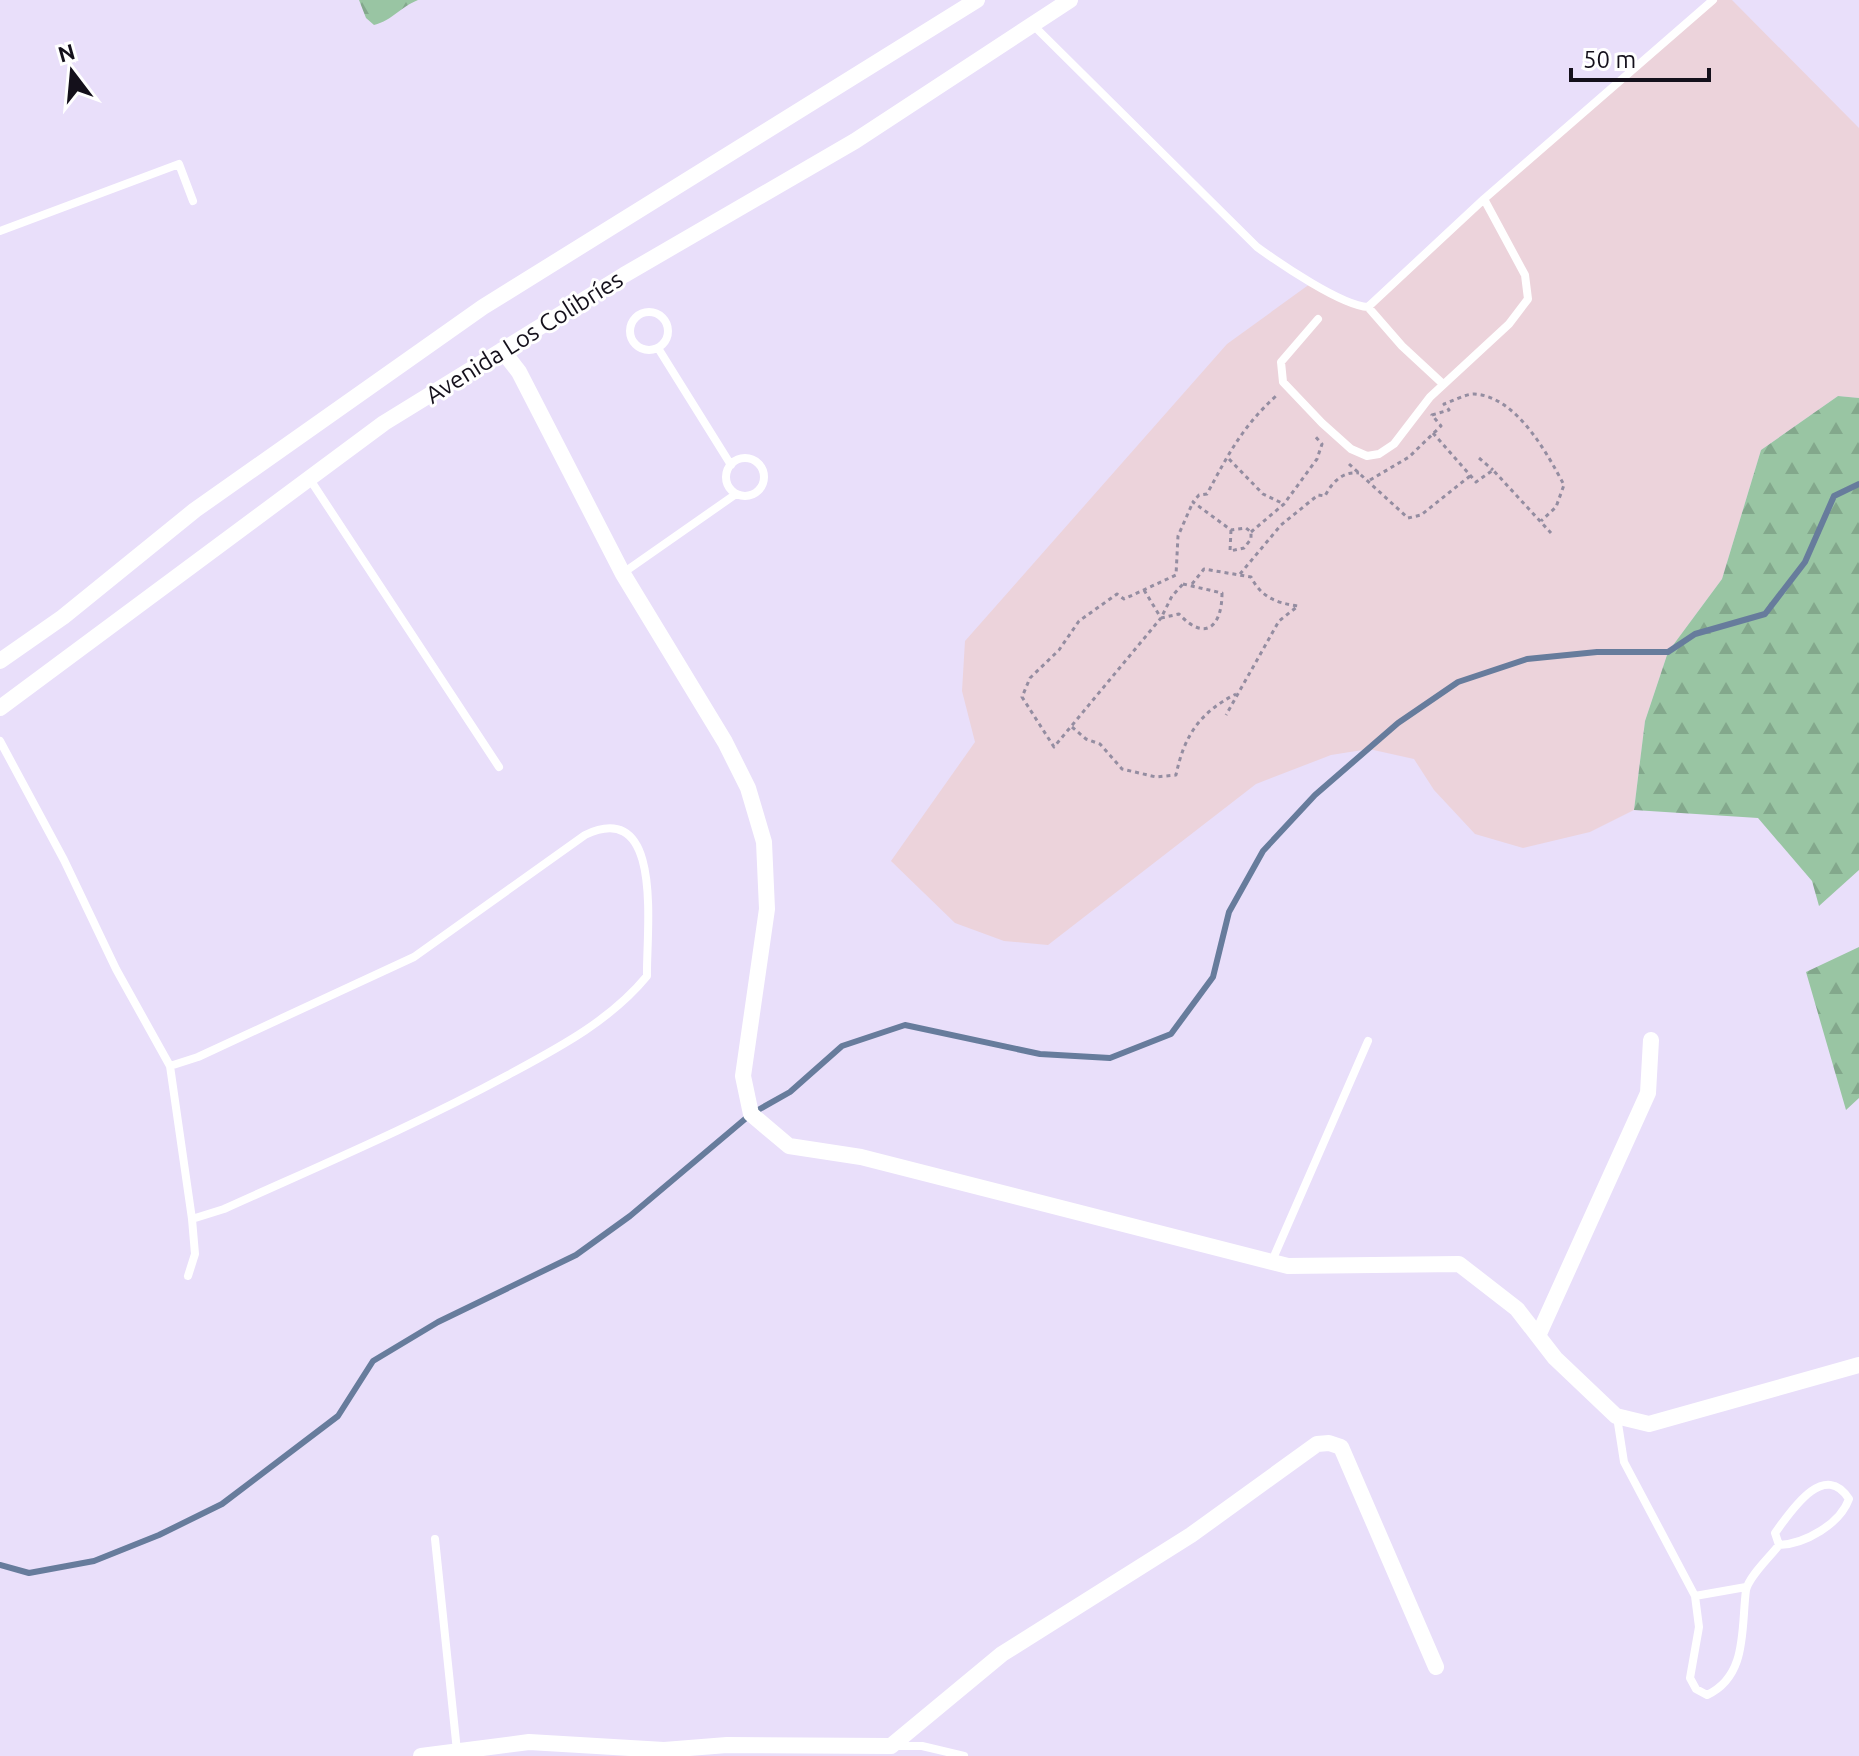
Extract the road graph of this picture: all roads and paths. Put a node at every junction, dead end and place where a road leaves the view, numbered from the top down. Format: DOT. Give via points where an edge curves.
graph roads {
  1 [pos="977,0"];
  2 [pos="1070,0"];
  3 [pos="1713,0"];
  4 [pos="1032,23"];
  5 [pos="1484,199"];
  6 [pos="193,201"];
  7 [pos="0,231"];
  8 [pos="1368,307"];
  9 [pos="1318,319"];
  10 [pos="658,348"];
  11 [pos="502,350"];
  12 [pos="1443,384"];
  13 [pos="1277,395"];
  14 [pos="1308,424"];
  15 [pos="1433,433"];
  16 [pos="1479,458"];
  17 [pos="1229,459"];
  18 [pos="731,465"];
  19 [pos="1493,470"];
  20 [pos="1361,473"];
  21 [pos="1470,476"];
  22 [pos="309,478"];
  23 [pos="736,494"];
  24 [pos="1193,502"];
  25 [pos="1284,504"];
  26 [pos="1541,521"];
  27 [pos="1231,530"];
  28 [pos="1251,532"];
  29 [pos="1551,533"];
  30 [pos="623,574"];
  31 [pos="1240,574"];
  32 [pos="1192,584"];
  33 [pos="1144,590"];
  34 [pos="1161,618"];
  35 [pos="0,661"];
  36 [pos="1236,694"];
  37 [pos="0,708"];
  38 [pos="1226,715"];
  39 [pos="1072,727"];
  40 [pos="0,741"];
  41 [pos="499,767"];
  42 [pos="1651,1040"];
  43 [pos="1368,1041"];
  44 [pos="170,1066"];
  45 [pos="192,1219"];
  46 [pos="1272,1262"];
  47 [pos="188,1276"];
  48 [pos="1538,1336"];
  49 [pos="1859,1365"];
  50 [pos="1616,1416"];
  51 [pos="435,1539"];
  52 [pos="1779,1545"];
  53 [pos="1746,1587"];
  54 [pos="1695,1596"];
  55 [pos="1436,1667"];
  56 [pos="891,1746"];
  57 [pos="457,1751"];
  58 [pos="495,1751"];
  59 [pos="421,1756"];
  60 [pos="964,1756"];
  1 -- 35 [label="street, Avenida Los Colibríes" via="483,307 195,510"];
  2 -- 4 [label="street, Avenida Los Colibríes"];
  3 -- 5 [label="lane"];
  4 -- 8 [label="lane" via="1257,247 1349,303"];
  4 -- 11 [label="street, Avenida Los Colibríes" via="855,141"];
  5 -- 8 [label="lane"];
  5 -- 12 [label="lane" via="1525,275 1528,299 1509,324"];
  6 -- 7 [label="lane" via="179,164"];
  8 -- 12 [label="lane"];
  9 -- 12 [label="lane" via="1281,362 1283,382 1351,449 1367,456 1394,444"];
  10 -- 10 [label="lane" via="667,336 665,321 644,313 632,323 632,338 643,349"];
  10 -- 18 [label="lane"];
  11 -- 22 [label="street, Avenida Los Colibríes" via="384,423"];
  11 -- 30 [label="street" via="519,372"];
  13 -- 17 [label="path" via="1250,418"];
  14 -- 25 [label="path" via="1322,444"];
  15 -- 21 [label="path"];
  15 -- 21 [label="path" via="1409,457 1370,480 1381,495 1408,518 1421,515"];
  15 -- 26 [label="path" via="1441,426 1432,415 1449,410 1444,404 1474,394 1507,405 1541,442 1564,485 1556,507"];
  16 -- 19 [label="path"];
  17 -- 24 [label="path" via="1207,494"];
  17 -- 25 [label="path" via="1263,494"];
  18 -- 23 [label="lane" via="727,483"];
  18 -- 23 [label="lane" via="751,459 764,474 756,493"];
  19 -- 21 [label="path" via="1476,482"];
  19 -- 26 [label="path"];
  20 -- 31 [label="path" via="1350,472 1331,483 1325,496 1318,495 1281,525"];
  22 -- 37 [label="street, Avenida Los Colibríes"];
  22 -- 41 [label="lane"];
  23 -- 30 [label="lane"];
  24 -- 27 [label="path"];
  24 -- 33 [label="path" via="1178,536 1176,575"];
  25 -- 28 [label="path"];
  26 -- 29 [label="path"];
  27 -- 28 [label="path"];
  27 -- 28 [label="path" via="1230,551 1244,548"];
  30 -- 46 [label="street" via="725,742 748,788 764,842 767,909 743,1076 751,1114 789,1146 861,1157"];
  31 -- 32 [label="path" via="1204,569"];
  31 -- 36 [label="path" via="1251,577 1259,593 1298,606 1279,621"];
  32 -- 34 [label="path" via="1177,590"];
  32 -- 34 [label="path" via="1222,593 1216,624 1204,630 1192,628 1179,614"];
  33 -- 34 [label="path"];
  33 -- 39 [label="path" via="1124,599 1117,594 1096,607 1030,678 1022,697 1054,747"];
  34 -- 39 [label="path"];
  36 -- 38 [label="path"];
  36 -- 39 [label="path" via="1199,720 1186,738 1176,775 1156,777 1122,769 1100,744"];
  40 -- 44 [label="lane"];
  42 -- 48 [label="street" via="1648,1093"];
  43 -- 46 [label="lane"];
  44 -- 45 [label="lane"];
  44 -- 45 [label="lane" via="414,957 599,828 620,827 636,839 645,862 647,976 630,997 595,1025 448,1107"];
  45 -- 47 [label="lane" via="195,1254"];
  46 -- 48 [label="street" via="1331,1267 1459,1264 1517,1309"];
  48 -- 50 [label="street"];
  49 -- 50 [label="street" via="1649,1424"];
  50 -- 54 [label="lane" via="1624,1462"];
  51 -- 57 [label="lane"];
  52 -- 52 [label="lane" via="1795,1544 1844,1512 1849,1499 1843,1489 1817,1486 1805,1495 1775,1533"];
  52 -- 53 [label="lane"];
  53 -- 54 [label="lane"];
  53 -- 54 [label="lane" via="1747,1617 1731,1676 1707,1695 1690,1678 1699,1627"];
  55 -- 56 [label="street" via="1341,1447 1317,1444 1191,1535 1002,1654"];
  56 -- 58 [label="street" via="664,1750 529,1742"];
  56 -- 60 [label="lane" via="922,1746"];
  57 -- 58 [label="street"];
  57 -- 59 [label="street"];
}
